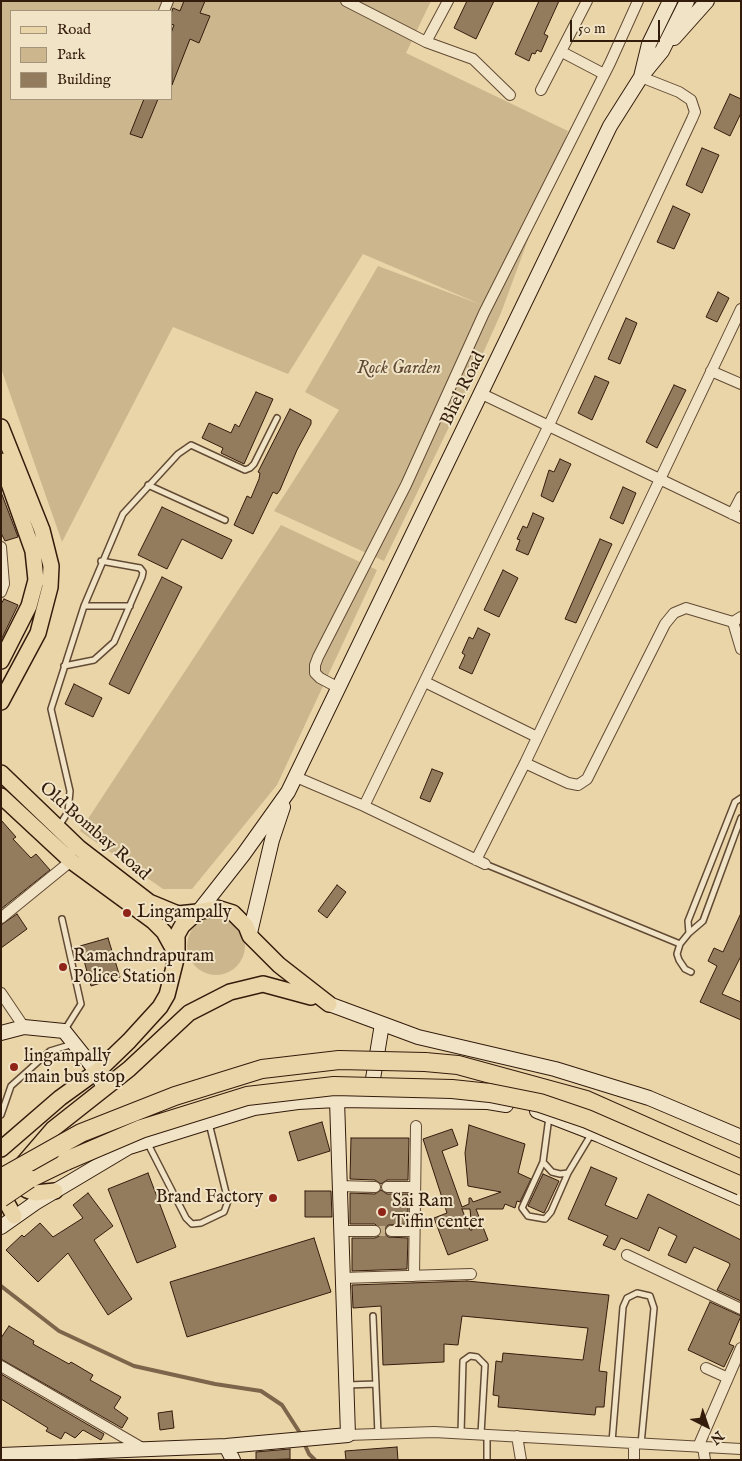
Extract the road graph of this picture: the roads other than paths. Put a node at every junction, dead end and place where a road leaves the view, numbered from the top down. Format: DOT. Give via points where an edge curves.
graph roads {
  1 [pos="346,1"];
  2 [pos="448,1"];
  3 [pos="587,1"];
  4 [pos="638,1"];
  5 [pos="670,1"];
  6 [pos="687,1"];
  7 [pos="707,1"];
  8 [pos="426,42"];
  9 [pos="662,51"];
  10 [pos="562,52"];
  11 [pos="604,74"];
  12 [pos="641,77"];
  13 [pos="542,90"];
  14 [pos="510,95"];
  15 [pos="741,309"];
  16 [pos="711,371"];
  17 [pos="741,384"];
  18 [pos="482,394"];
  19 [pos="277,418"];
  20 [pos="549,425"];
  21 [pos="1,426"];
  22 [pos="1,461"];
  23 [pos="660,479"];
  24 [pos="148,485"];
  25 [pos="741,497"];
  26 [pos="737,516"];
  27 [pos="225,520"];
  28 [pos="1,547"];
  29 [pos="48,548"];
  30 [pos="33,551"];
  31 [pos="102,562"];
  32 [pos="1,592"];
  33 [pos="84,606"];
  34 [pos="130,606"];
  35 [pos="737,620"];
  36 [pos="741,649"];
  37 [pos="1,662"];
  38 [pos="64,666"];
  39 [pos="425,682"];
  40 [pos="339,688"];
  41 [pos="1,702"];
  42 [pos="537,738"];
  43 [pos="525,763"];
  44 [pos="1,773"];
  45 [pos="296,776"];
  46 [pos="288,792"];
  47 [pos="1,796"];
  48 [pos="741,798"];
  49 [pos="364,806"];
  50 [pos="741,818"];
  51 [pos="57,828"];
  52 [pos="71,861"];
  53 [pos="480,862"];
  54 [pos="198,911"];
  55 [pos="1,918"];
  56 [pos="62,919"];
  57 [pos="250,933"];
  58 [pos="688,933"];
  59 [pos="680,944"];
  60 [pos="177,955"];
  61 [pos="691,972"];
  62 [pos="1,993"];
  63 [pos="329,1004"];
  64 [pos="382,1024"];
  65 [pos="24,1028"];
  66 [pos="64,1031"];
  67 [pos="1,1033"];
  68 [pos="74,1044"];
  69 [pos="96,1071"];
  70 [pos="104,1088"];
  71 [pos="337,1100"];
  72 [pos="369,1100"];
  73 [pos="1,1115"];
  74 [pos="549,1115"];
  75 [pos="64,1120"];
  76 [pos="208,1121"];
  77 [pos="29,1125"];
  78 [pos="416,1126"];
  79 [pos="592,1133"];
  80 [pos="741,1137"];
  81 [pos="146,1141"];
  82 [pos="1,1149"];
  83 [pos="543,1162"];
  84 [pos="741,1169"];
  85 [pos="568,1173"];
  86 [pos="1,1178"];
  87 [pos="338,1186"];
  88 [pos="741,1186"];
  89 [pos="375,1187"];
  90 [pos="387,1187"];
  91 [pos="415,1187"];
  92 [pos="55,1191"];
  93 [pos="1,1192"];
  94 [pos="1,1198"];
  95 [pos="741,1198"];
  96 [pos="14,1216"];
  97 [pos="1,1227"];
  98 [pos="340,1231"];
  99 [pos="375,1231"];
  100 [pos="391,1231"];
  101 [pos="414,1231"];
  102 [pos="627,1255"];
  103 [pos="471,1274"];
  104 [pos="414,1276"];
  105 [pos="342,1278"];
  106 [pos="741,1309"];
  107 [pos="373,1316"];
  108 [pos="741,1348"];
  109 [pos="1,1366"];
  110 [pos="706,1368"];
  111 [pos="728,1378"];
  112 [pos="376,1384"];
  113 [pos="346,1385"];
  114 [pos="461,1433"];
  115 [pos="378,1434"];
  116 [pos="348,1435"];
  117 [pos="484,1435"];
  118 [pos="517,1436"];
  119 [pos="612,1442"];
  120 [pos="638,1443"];
  121 [pos="226,1446"];
  122 [pos="700,1447"];
  123 [pos="145,1449"];
  124 [pos="741,1449"];
  125 [pos="1,1455"];
  126 [pos="102,1455"];
  127 [pos="233,1460"];
  128 [pos="487,1460"];
  129 [pos="521,1460"];
  130 [pos="634,1460"];
  131 [pos="705,1460"];
  1 -- 8 [label="street"];
  2 -- 8 [label="street"];
  3 -- 10 [label="street"];
  4 -- 11 [label="street"];
  5 -- 12 [label="street, Bhel Road" via="649,44"];
  6 -- 9 [label="street"];
  7 -- 9 [label="street"];
  8 -- 14 [label="street" via="473,59"];
  9 -- 12 [label="street"];
  10 -- 11 [label="street"];
  10 -- 13 [label="street"];
  11 -- 40 [label="street" via="484,313 406,485 318,657 315,673"];
  12 -- 18 [label="street, Bhel Road" via="610,126"];
  12 -- 20 [label="street" via="685,96 691,100 695,112"];
  15 -- 16 [label="street"];
  16 -- 17 [label="street"];
  16 -- 23 [label="street"];
  18 -- 20 [label="street"];
  18 -- 40 [label="street, Bhel Road"];
  19 -- 24 [label="lane" via="250,468 244,470 191,445"];
  20 -- 23 [label="street"];
  20 -- 39 [label="street"];
  21 -- 29 [label="main road"];
  22 -- 30 [label="main road"];
  23 -- 26 [label="street"];
  23 -- 42 [label="street"];
  24 -- 27 [label="lane"];
  24 -- 31 [label="lane" via="123,514"];
  25 -- 26 [label="street"];
  28 -- 32 [label="street" via="4,584"];
  29 -- 30 [label="main road"];
  29 -- 41 [label="main road" via="50,580 47,607 38,633"];
  30 -- 37 [label="main road" via="36,567 33,593"];
  31 -- 33 [label="lane"];
  31 -- 34 [label="lane" via="136,566 143,572"];
  33 -- 34 [label="lane"];
  33 -- 38 [label="lane"];
  34 -- 38 [label="lane" via="114,642 106,651 94,660"];
  35 -- 36 [label="street"];
  35 -- 43 [label="street" via="686,608 674,613 665,624 587,779 578,785 568,784"];
  38 -- 51 [label="lane" via="50,714 70,800 68,812"];
  39 -- 42 [label="street"];
  39 -- 49 [label="street"];
  40 -- 45 [label="street, Bhel Road"];
  42 -- 43 [label="street"];
  43 -- 53 [label="street"];
  44 -- 51 [label="main road, Old Bombay Road"];
  45 -- 46 [label="street, Bhel Road"];
  45 -- 49 [label="street"];
  46 -- 54 [label="street" via="244,855"];
  46 -- 57 [label="street" via="272,840"];
  47 -- 52 [label="main road, Old Bombay Road"];
  48 -- 58 [label="lane" via="736,802 688,921"];
  49 -- 53 [label="street"];
  50 -- 58 [label="lane" via="703,921"];
  51 -- 54 [label="main road, Old Bombay Road" via="149,902 178,914"];
  52 -- 55 [label="street"];
  52 -- 60 [label="main road, Old Bombay Road" via="153,921 164,932"];
  53 -- 59 [label="lane"];
  54 -- 57 [label="main road, Old Bombay Road" via="217,908 233,913"];
  54 -- 60 [label="main road" via="182,926 176,945"];
  56 -- 66 [label="lane" via="81,1004"];
  57 -- 63 [label="main road, Old Bombay Road" via="279,965"];
  58 -- 59 [label="lane"];
  59 -- 61 [label="lane" via="679,960"];
  60 -- 69 [label="main road" via="167,995 160,1007"];
  62 -- 65 [label="street"];
  63 -- 64 [label="street"];
  63 -- 70 [label="main road" via="263,984 230,992 189,1013"];
  64 -- 72 [label="street"];
  64 -- 80 [label="street" via="418,1038 555,1069 649,1098"];
  65 -- 66 [label="street"];
  65 -- 67 [label="street"];
  66 -- 68 [label="street"];
  68 -- 69 [label="street"];
  68 -- 73 [label="lane" via="50,1051 11,1086"];
  69 -- 70 [label="street"];
  69 -- 77 [label="main road"];
  70 -- 75 [label="main road"];
  71 -- 72 [label="street"];
  71 -- 76 [label="street" via="254,1108"];
  71 -- 87 [label="street"];
  72 -- 74 [label="street" via="488,1102"];
  74 -- 79 [label="street"];
  74 -- 83 [label="lane"];
  75 -- 77 [label="main road"];
  75 -- 92 [label="main road" via="53,1129 19,1173 27,1190 35,1193"];
  76 -- 81 [label="street"];
  76 -- 81 [label="lane" via="228,1201 224,1212 201,1223 192,1224 186,1218"];
  77 -- 82 [label="main road"];
  78 -- 91 [label="street"];
  79 -- 85 [label="lane"];
  79 -- 95 [label="street"];
  81 -- 92 [label="street"];
  83 -- 85 [label="lane" via="552,1172"];
  83 -- 85 [label="lane" via="522,1208 528,1216 545,1219"];
  84 -- 86 [label="highway, bridge" via="586,1100 545,1087 458,1065 340,1060 262,1069 175,1096 81,1133"];
  87 -- 89 [label="street"];
  87 -- 98 [label="street"];
  88 -- 94 [label="highway, bridge" via="587,1119 540,1103 452,1089 334,1086 247,1096 175,1117 66,1160"];
  90 -- 91 [label="street"];
  91 -- 101 [label="street"];
  92 -- 96 [label="street"];
  93 -- 96 [label="main road"];
  96 -- 97 [label="street"];
  98 -- 99 [label="street"];
  98 -- 105 [label="street"];
  100 -- 101 [label="street"];
  101 -- 104 [label="street"];
  102 -- 106 [label="street"];
  103 -- 104 [label="street"];
  104 -- 105 [label="street"];
  105 -- 113 [label="street"];
  107 -- 112 [label="lane"];
  108 -- 111 [label="street"];
  109 -- 123 [label="street"];
  110 -- 111 [label="street"];
  111 -- 122 [label="street"];
  112 -- 113 [label="lane"];
  112 -- 115 [label="lane"];
  113 -- 116 [label="street"];
  114 -- 115 [label="street"];
  114 -- 117 [label="street"];
  114 -- 117 [label="lane" via="463,1361 470,1356 485,1364"];
  115 -- 116 [label="street"];
  116 -- 121 [label="street"];
  117 -- 118 [label="street"];
  117 -- 128 [label="lane"];
  118 -- 119 [label="street"];
  118 -- 129 [label="street"];
  119 -- 120 [label="street"];
  119 -- 120 [label="lane" via="623,1307 627,1298 637,1294 650,1296 654,1308"];
  120 -- 122 [label="street"];
  120 -- 130 [label="street"];
  121 -- 123 [label="street"];
  121 -- 127 [label="street"];
  122 -- 124 [label="street"];
  122 -- 131 [label="street"];
  123 -- 126 [label="street"];
  125 -- 126 [label="street"];
}
